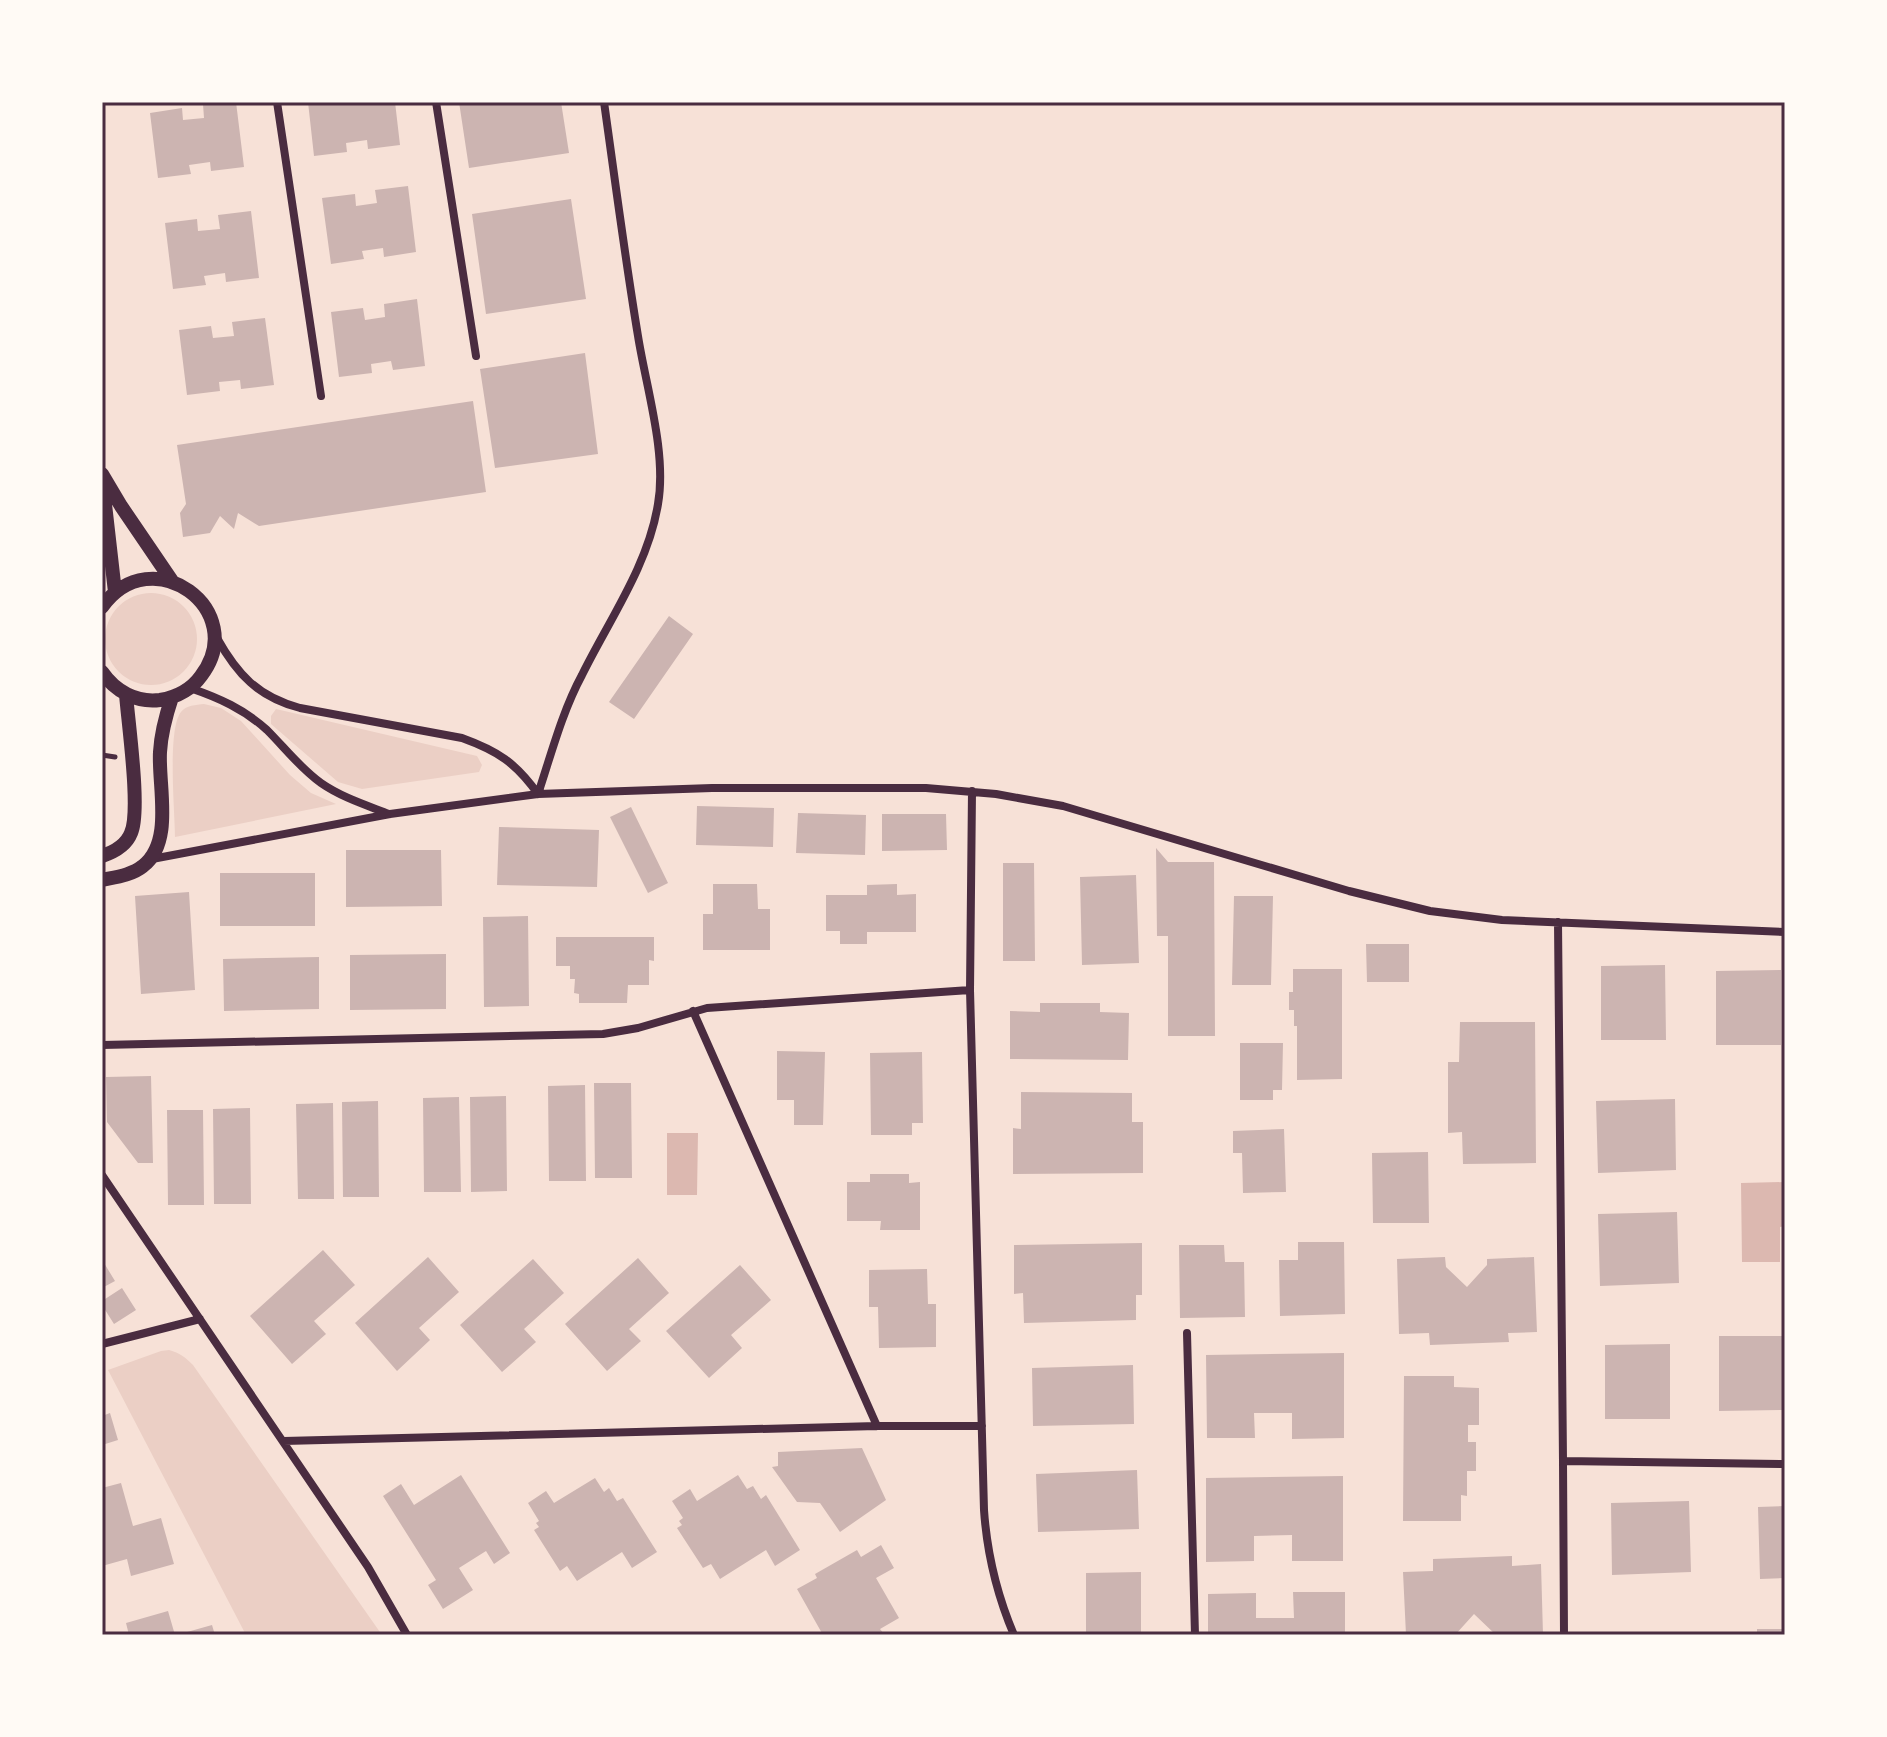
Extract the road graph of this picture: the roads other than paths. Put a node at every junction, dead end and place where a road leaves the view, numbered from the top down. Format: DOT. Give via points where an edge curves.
graph roads {
  1 [pos="277,102"];
  2 [pos="436,102"];
  3 [pos="604,102"];
  4 [pos="476,356"];
  5 [pos="321,396"];
  6 [pos="102,476"];
  7 [pos="172,581"];
  8 [pos="115,592"];
  9 [pos="102,607"];
  10 [pos="214,633"];
  11 [pos="102,672"];
  12 [pos="190,688"];
  13 [pos="126,694"];
  14 [pos="172,697"];
  15 [pos="972,791"];
  16 [pos="538,794"];
  17 [pos="390,814"];
  18 [pos="102,856"];
  19 [pos="151,859"];
  20 [pos="102,880"];
  21 [pos="1558,922"];
  22 [pos="1785,932"];
  23 [pos="970,990"];
  24 [pos="693,1011"];
  25 [pos="102,1045"];
  26 [pos="102,1175"];
  27 [pos="200,1319"];
  28 [pos="1187,1333"];
  29 [pos="102,1344"];
  30 [pos="877,1426"];
  31 [pos="982,1426"];
  32 [pos="284,1441"];
  33 [pos="1563,1461"];
  34 [pos="1785,1464"];
  35 [pos="407,1635"];
  36 [pos="1014,1635"];
  37 [pos="1195,1635"];
  38 [pos="1564,1635"];
  1 -- 5 [label="street"];
  2 -- 4 [label="street"];
  3 -- 16 [label="street" via="658,444 659,504 639,565 580,678"];
  6 -- 7 [label="street"];
  6 -- 8 [label="street"];
  7 -- 8 [label="street" via="139,580"];
  7 -- 10 [label="street" via="199,598"];
  8 -- 9 [label="street"];
  10 -- 12 [label="street" via="212,658"];
  10 -- 16 [label="street" via="238,672 276,700 462,738 507,758"];
  11 -- 13 [label="street"];
  12 -- 14 [label="street"];
  12 -- 17 [label="street" via="248,714 321,783"];
  13 -- 14 [label="street" via="146,700"];
  13 -- 18 [label="street" via="133,829 123,845"];
  14 -- 19 [label="street" via="161,739 162,829"];
  15 -- 16 [label="street" via="728,788"];
  15 -- 21 [label="street" via="1063,806 1393,903 1477,918"];
  15 -- 23 [label="street"];
  16 -- 17 [label="street"];
  17 -- 19 [label="street"];
  19 -- 20 [label="street" via="130,873"];
  21 -- 22 [label="street"];
  21 -- 33 [label="street"];
  23 -- 24 [label="street"];
  23 -- 31 [label="street"];
  24 -- 25 [label="street" via="603,1034"];
  24 -- 30 [label="street"];
  26 -- 27 [label="street"];
  27 -- 29 [label="street"];
  27 -- 32 [label="street"];
  28 -- 37 [label="street"];
  30 -- 31 [label="street"];
  30 -- 32 [label="street"];
  31 -- 36 [label="street" via="988,1542"];
  32 -- 35 [label="street"];
  33 -- 34 [label="street"];
  33 -- 38 [label="street"];
}
